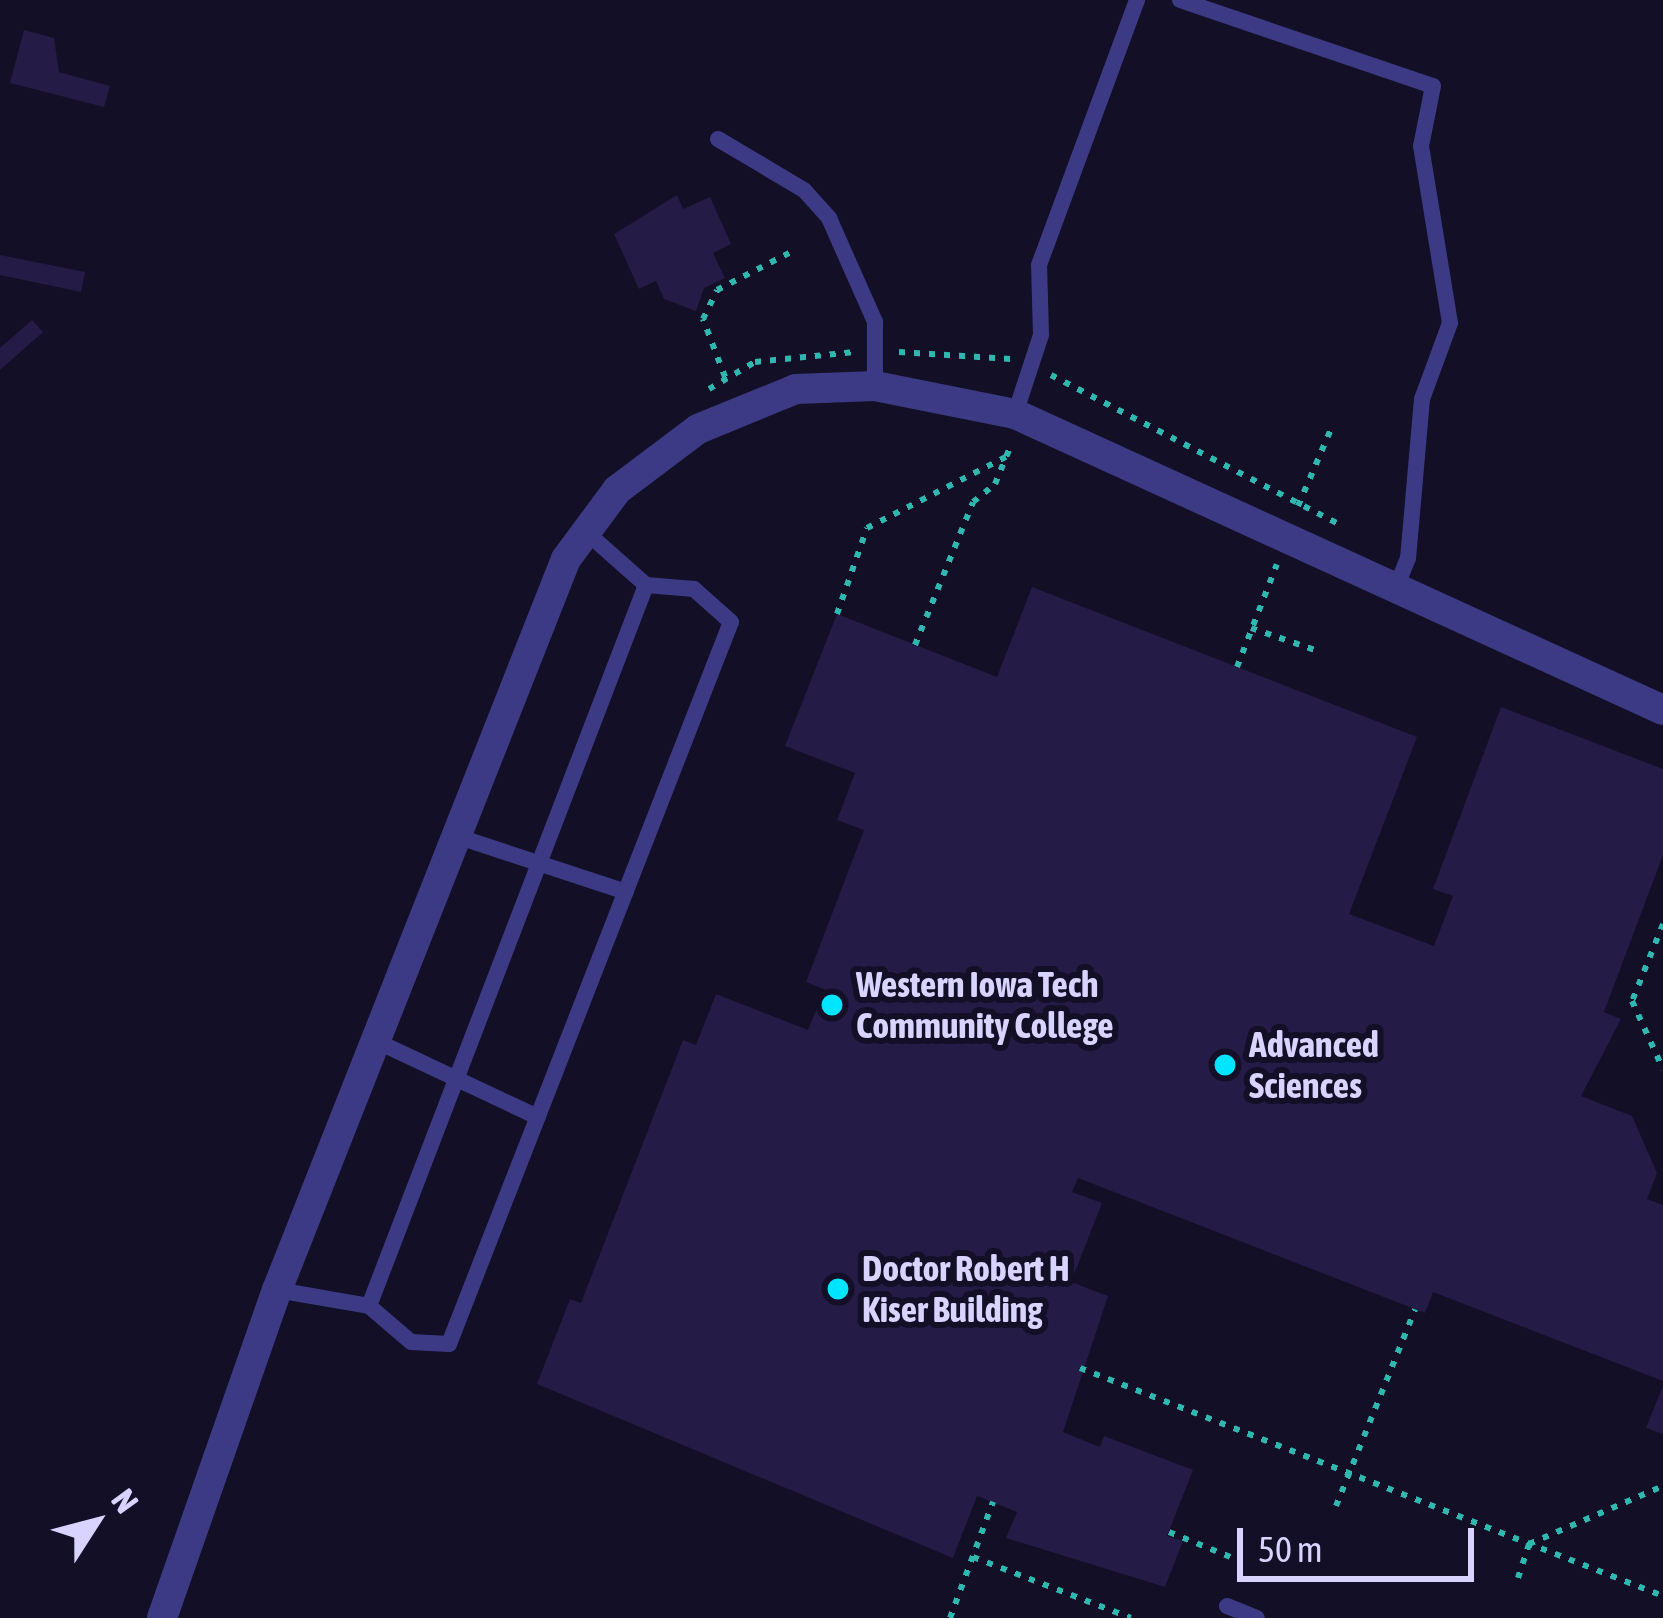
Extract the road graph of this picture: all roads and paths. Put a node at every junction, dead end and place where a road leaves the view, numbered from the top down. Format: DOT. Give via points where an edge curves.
graph roads {
  1 [pos="1137,0"];
  2 [pos="1180,0"];
  3 [pos="718,139"];
  4 [pos="791,252"];
  5 [pos="876,352"];
  6 [pos="1031,366"];
  7 [pos="725,376"];
  8 [pos="875,386"];
  9 [pos="699,396"];
  10 [pos="1018,416"];
  11 [pos="1006,457"];
  12 [pos="586,532"];
  13 [pos="1353,532"];
  14 [pos="646,585"];
  15 [pos="1396,588"];
  16 [pos="836,614"];
  17 [pos="1251,628"];
  18 [pos="915,645"];
  19 [pos="1315,650"];
  20 [pos="1663,710"];
  21 [pos="452,835"];
  22 [pos="541,858"];
  23 [pos="626,892"];
  24 [pos="1663,924"];
  25 [pos="374,1040"];
  26 [pos="1663,1069"];
  27 [pos="455,1082"];
  28 [pos="538,1117"];
  29 [pos="278,1290"];
  30 [pos="369,1306"];
  31 [pos="1415,1310"];
  32 [pos="1080,1368"];
  33 [pos="1351,1472"];
  34 [pos="1663,1486"];
  35 [pos="993,1502"];
  36 [pos="1336,1506"];
  37 [pos="1169,1532"];
  38 [pos="1529,1544"];
  39 [pos="973,1557"];
  40 [pos="1233,1558"];
  41 [pos="1518,1577"];
  42 [pos="1663,1596"];
  43 [pos="1227,1606"];
  44 [pos="162,1618"];
  45 [pos="950,1618"];
  46 [pos="1131,1618"];
  47 [pos="1257,1618"];
  1 -- 6 [label="lane" via="1039,265 1041,335"];
  2 -- 15 [label="lane" via="1433,86 1421,146 1450,323 1422,399 1408,558"];
  3 -- 5 [label="lane" via="804,190 829,218 875,322"];
  4 -- 7 [label="path" via="717,290 703,319"];
  5 -- 6 [label="path"];
  5 -- 7 [label="path" via="793,353"];
  5 -- 8 [label="lane"];
  6 -- 10 [label="lane"];
  7 -- 9 [label="path"];
  8 -- 10 [label="street"];
  8 -- 12 [label="street" via="796,389 718,418 617,490"];
  10 -- 11 [label="path"];
  10 -- 13 [label="path" via="1040,369"];
  10 -- 15 [label="street"];
  11 -- 16 [label="path" via="867,528"];
  11 -- 18 [label="path" via="973,502"];
  12 -- 14 [label="lane"];
  12 -- 21 [label="street" via="566,559"];
  14 -- 22 [label="lane"];
  14 -- 23 [label="lane" via="694,590 731,622"];
  15 -- 20 [label="street"];
  17 -- 19 [label="path"];
  21 -- 22 [label="lane"];
  21 -- 25 [label="street"];
  22 -- 23 [label="lane"];
  22 -- 27 [label="lane"];
  23 -- 28 [label="lane"];
  24 -- 26 [label="path" via="1632,1001"];
  25 -- 27 [label="lane"];
  25 -- 29 [label="street"];
  27 -- 28 [label="lane"];
  27 -- 30 [label="lane"];
  28 -- 30 [label="lane" via="449,1344 411,1342"];
  29 -- 30 [label="lane"];
  29 -- 44 [label="street"];
  31 -- 33 [label="path"];
  32 -- 33 [label="path"];
  33 -- 36 [label="path"];
  33 -- 38 [label="path"];
  34 -- 38 [label="path"];
  35 -- 39 [label="path"];
  37 -- 40 [label="path"];
  38 -- 41 [label="path"];
  38 -- 42 [label="path"];
  39 -- 45 [label="path"];
  39 -- 46 [label="path"];
  43 -- 47 [label="lane"];
}
